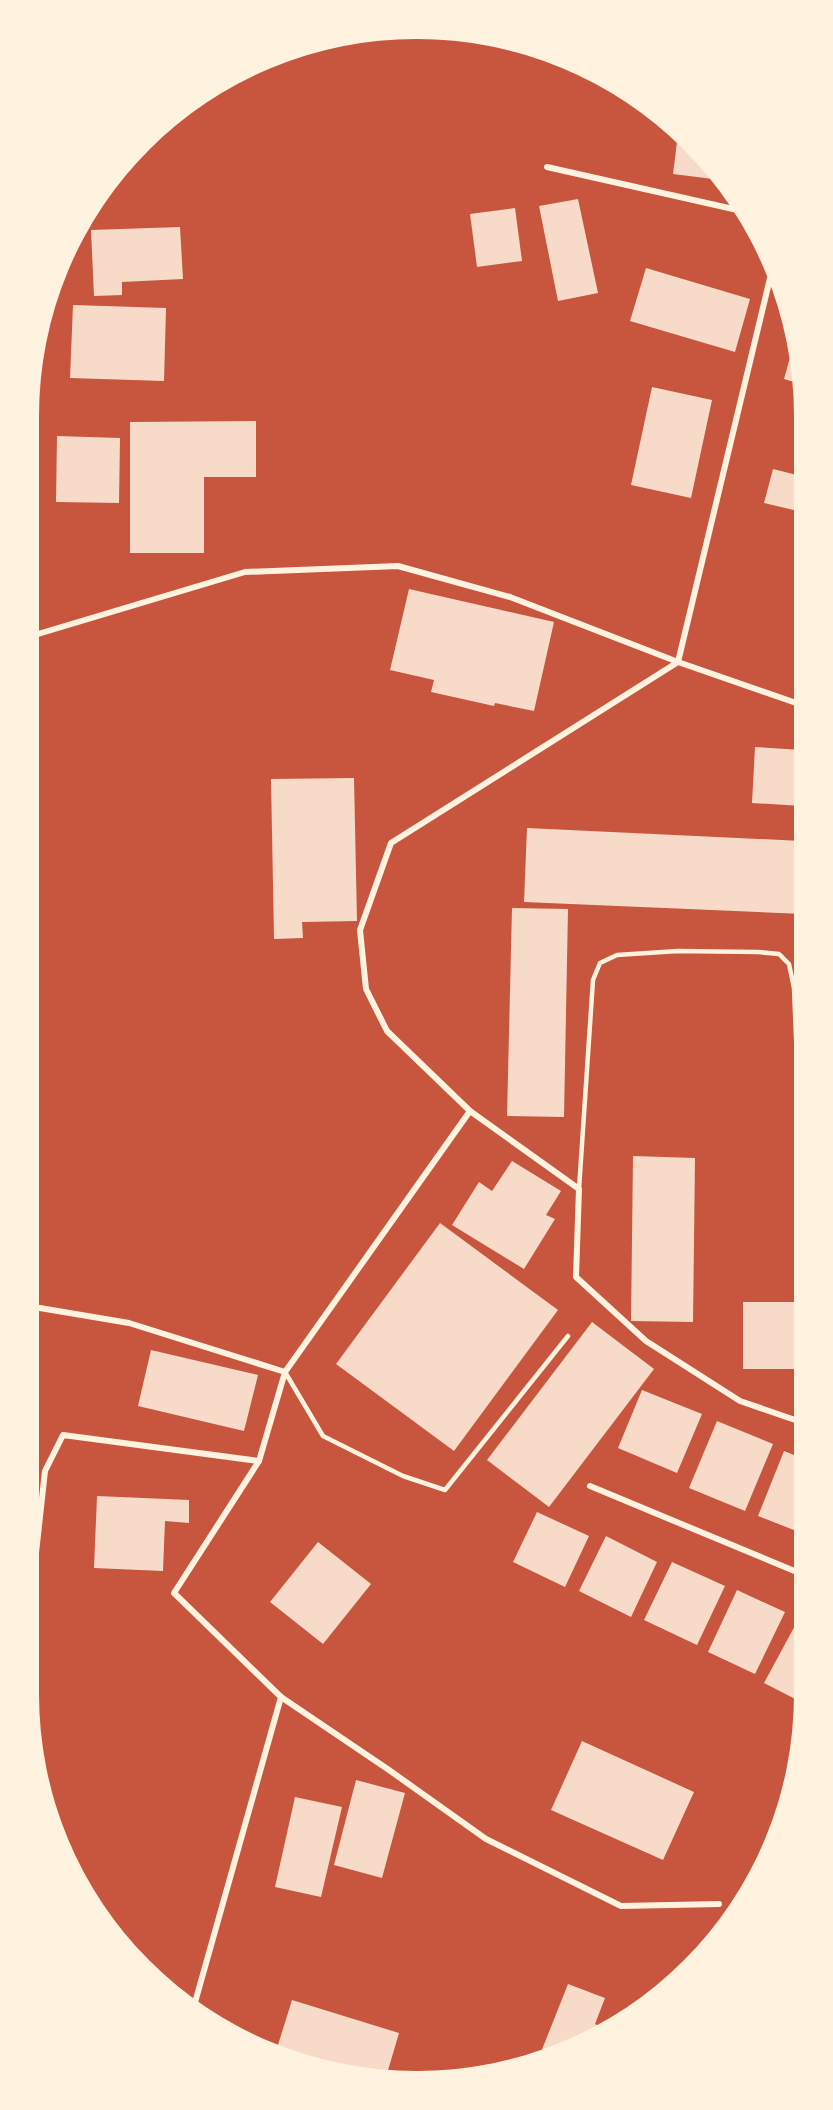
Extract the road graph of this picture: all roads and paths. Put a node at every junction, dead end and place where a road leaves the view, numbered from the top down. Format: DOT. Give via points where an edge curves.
graph roads {
  1 [pos="547,167"];
  2 [pos="731,209"];
  3 [pos="769,282"];
  4 [pos="39,634"];
  5 [pos="678,662"];
  6 [pos="794,702"];
  7 [pos="794,988"];
  8 [pos="470,1111"];
  9 [pos="579,1189"];
  10 [pos="39,1307"];
  11 [pos="568,1336"];
  12 [pos="285,1372"];
  13 [pos="794,1420"];
  14 [pos="259,1461"];
  15 [pos="590,1486"];
  16 [pos="39,1525"];
  17 [pos="794,1571"];
  18 [pos="281,1697"];
  19 [pos="719,1904"];
  20 [pos="196,1999"];
  1 -- 2 [label="street"];
  3 -- 5 [label="street"];
  4 -- 5 [label="street" via="245,572 398,566 510,597"];
  5 -- 6 [label="street"];
  5 -- 8 [label="street" via="392,843 360,930 366,989 387,1031"];
  7 -- 9 [label="lane" via="789,964 779,954 678,951 617,955 600,963 593,980"];
  8 -- 9 [label="street"];
  8 -- 12 [label="street"];
  9 -- 13 [label="street" via="576,1277 646,1341 740,1401"];
  10 -- 12 [label="street" via="129,1323"];
  11 -- 12 [label="lane" via="445,1490 403,1476 323,1436"];
  12 -- 14 [label="street"];
  14 -- 16 [label="street" via="63,1435 45,1471"];
  14 -- 18 [label="street" via="174,1593"];
  15 -- 17 [label="street"];
  18 -- 19 [label="street" via="486,1839 621,1906"];
  18 -- 20 [label="street"];
}
